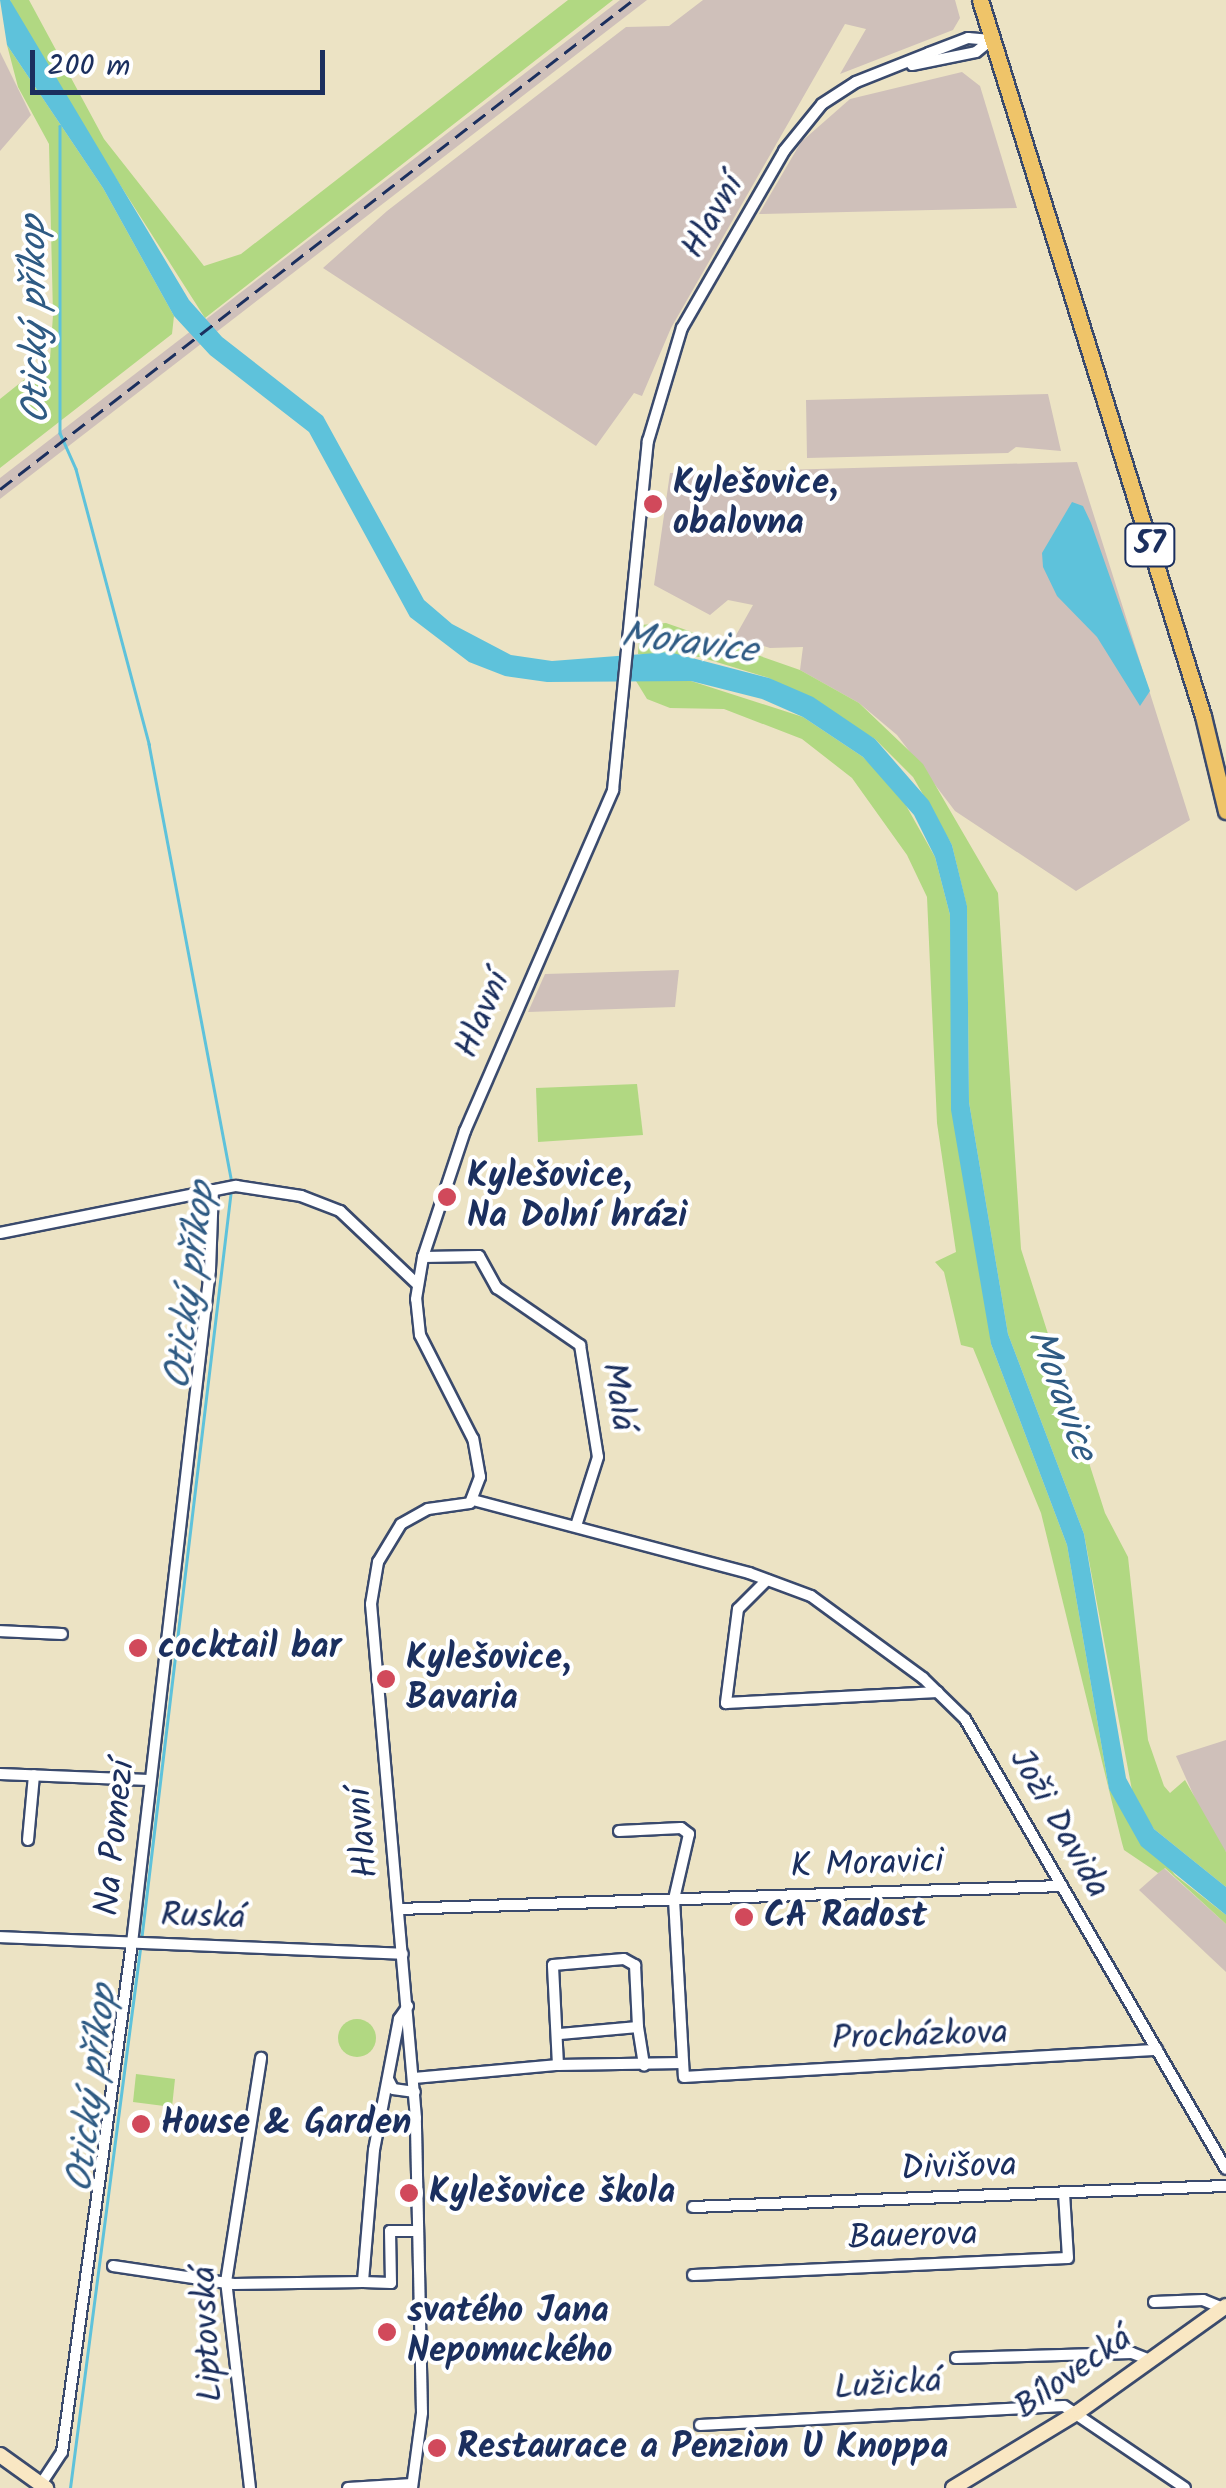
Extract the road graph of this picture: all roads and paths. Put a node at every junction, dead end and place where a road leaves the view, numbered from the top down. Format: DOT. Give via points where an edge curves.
graph roads {
  1 [pos="981,5"];
  2 [pos="968,38"];
  3 [pos="990,40"];
  4 [pos="976,52"];
  5 [pos="997,61"];
  6 [pos="896,68"];
  7 [pos="1226,812"];
  8 [pos="224,1188"];
  9 [pos="3,1231"];
  10 [pos="423,1257"];
  11 [pos="417,1284"];
  12 [pos="473,1500"];
  13 [pos="576,1526"];
  14 [pos="767,1580"];
  15 [pos="0,1631"];
  16 [pos="62,1634"];
  17 [pos="938,1692"];
  18 [pos="0,1774"];
  19 [pos="34,1775"];
  20 [pos="150,1780"];
  21 [pos="618,1831"];
  22 [pos="28,1840"];
  23 [pos="1062,1886"];
  24 [pos="674,1900"];
  25 [pos="399,1909"];
  26 [pos="0,1936"];
  27 [pos="139,1943"];
  28 [pos="403,1954"];
  29 [pos="408,2006"];
  30 [pos="638,2027"];
  31 [pos="560,2034"];
  32 [pos="1157,2050"];
  33 [pos="412,2056"];
  34 [pos="261,2058"];
  35 [pos="684,2063"];
  36 [pos="558,2065"];
  37 [pos="644,2066"];
  38 [pos="388,2072"];
  39 [pos="414,2078"];
  40 [pos="415,2092"];
  41 [pos="1226,2169"];
  42 [pos="1226,2186"];
  43 [pos="1064,2192"];
  44 [pos="694,2207"];
  45 [pos="416,2231"];
  46 [pos="113,2266"];
  47 [pos="694,2275"];
  48 [pos="226,2282"];
  49 [pos="363,2282"];
  50 [pos="1154,2302"];
  51 [pos="1224,2307"];
  52 [pos="956,2358"];
  53 [pos="1148,2359"];
  54 [pos="1078,2412"];
  55 [pos="700,2425"];
  56 [pos="0,2455"];
  57 [pos="412,2486"];
  58 [pos="42,2487"];
  59 [pos="250,2488"];
  60 [pos="348,2488"];
  61 [pos="953,2488"];
  62 [pos="1185,2488"];
  1 -- 2 [label="street"];
  1 -- 3 [label="main road, 57"];
  2 -- 3 [label="street, Hlavní"];
  2 -- 6 [label="street, Hlavní"];
  3 -- 4 [label="street, Hlavní"];
  3 -- 5 [label="main road, 57"];
  4 -- 5 [label="street"];
  4 -- 6 [label="street, Hlavní"];
  5 -- 7 [label="main road, 57" via="1203,716"];
  6 -- 10 [label="street, Hlavní" via="842,89 799,128 682,328 653,414 619,766 601,826 506,1031"];
  8 -- 9 [label="street"];
  8 -- 11 [label="street" via="301,1196 340,1211"];
  8 -- 20 [label="street, Na Pomezí"];
  10 -- 11 [label="street, Hlavní"];
  10 -- 13 [label="street, Malá" via="479,1256 497,1288 580,1344 598,1457"];
  11 -- 12 [label="street, Hlavní" via="422,1342 478,1454"];
  12 -- 13 [label="street, Joži Davida"];
  12 -- 25 [label="street, Hlavní" via="406,1519 384,1547 373,1582"];
  13 -- 14 [label="street, Joži Davida"];
  14 -- 17 [label="street, Joži Davida" via="851,1621"];
  14 -- 17 [label="street" via="738,1608 726,1703"];
  15 -- 16 [label="street"];
  17 -- 23 [label="street, Joži Davida" via="965,1719"];
  18 -- 19 [label="street"];
  19 -- 20 [label="street"];
  19 -- 22 [label="street"];
  20 -- 27 [label="street, Na Pomezí"];
  21 -- 24 [label="street" via="688,1832"];
  23 -- 24 [label="street, K Moravici"];
  23 -- 32 [label="street, Joži Davida"];
  24 -- 25 [label="street"];
  24 -- 35 [label="street"];
  25 -- 28 [label="street, Hlavní"];
  26 -- 27 [label="street, Ruská"];
  27 -- 28 [label="street, Ruská"];
  27 -- 58 [label="street, Na Pomezí" via="62,2452"];
  28 -- 29 [label="street, Hlavní"];
  29 -- 33 [label="street, Hlavní"];
  29 -- 38 [label="street, Hlavní"];
  30 -- 31 [label="street"];
  30 -- 31 [label="street" via="635,1965 624,1959 553,1966"];
  30 -- 37 [label="street"];
  31 -- 36 [label="street"];
  32 -- 35 [label="street, Procházkova" via="684,2076"];
  32 -- 41 [label="street, Joži Davida"];
  33 -- 38 [label="street"];
  33 -- 39 [label="street, Hlavní"];
  34 -- 48 [label="street, Liptovská"];
  35 -- 37 [label="street"];
  36 -- 37 [label="street"];
  36 -- 39 [label="street"];
  38 -- 40 [label="street" via="393,2088"];
  38 -- 49 [label="street, Hlavní"];
  39 -- 40 [label="street, Hlavní"];
  40 -- 45 [label="street, Hlavní"];
  42 -- 43 [label="street, Divišova"];
  43 -- 44 [label="street, Divišova"];
  43 -- 47 [label="street, Bauerova" via="1068,2258"];
  45 -- 49 [label="street" via="390,2231 392,2283"];
  45 -- 57 [label="street, Hlavní" via="422,2412"];
  46 -- 48 [label="street"];
  48 -- 49 [label="street"];
  48 -- 59 [label="street, Liptovská"];
  50 -- 51 [label="street" via="1204,2300"];
  51 -- 53 [label="main road, Bílovecká"];
  52 -- 53 [label="street"];
  53 -- 54 [label="main road, Bílovecká"];
  54 -- 55 [label="street, Lužická" via="1010,2406"];
  54 -- 61 [label="main road, Bílovecká"];
  54 -- 62 [label="street"];
  56 -- 58 [label="main road"];
  57 -- 60 [label="street"];
}
